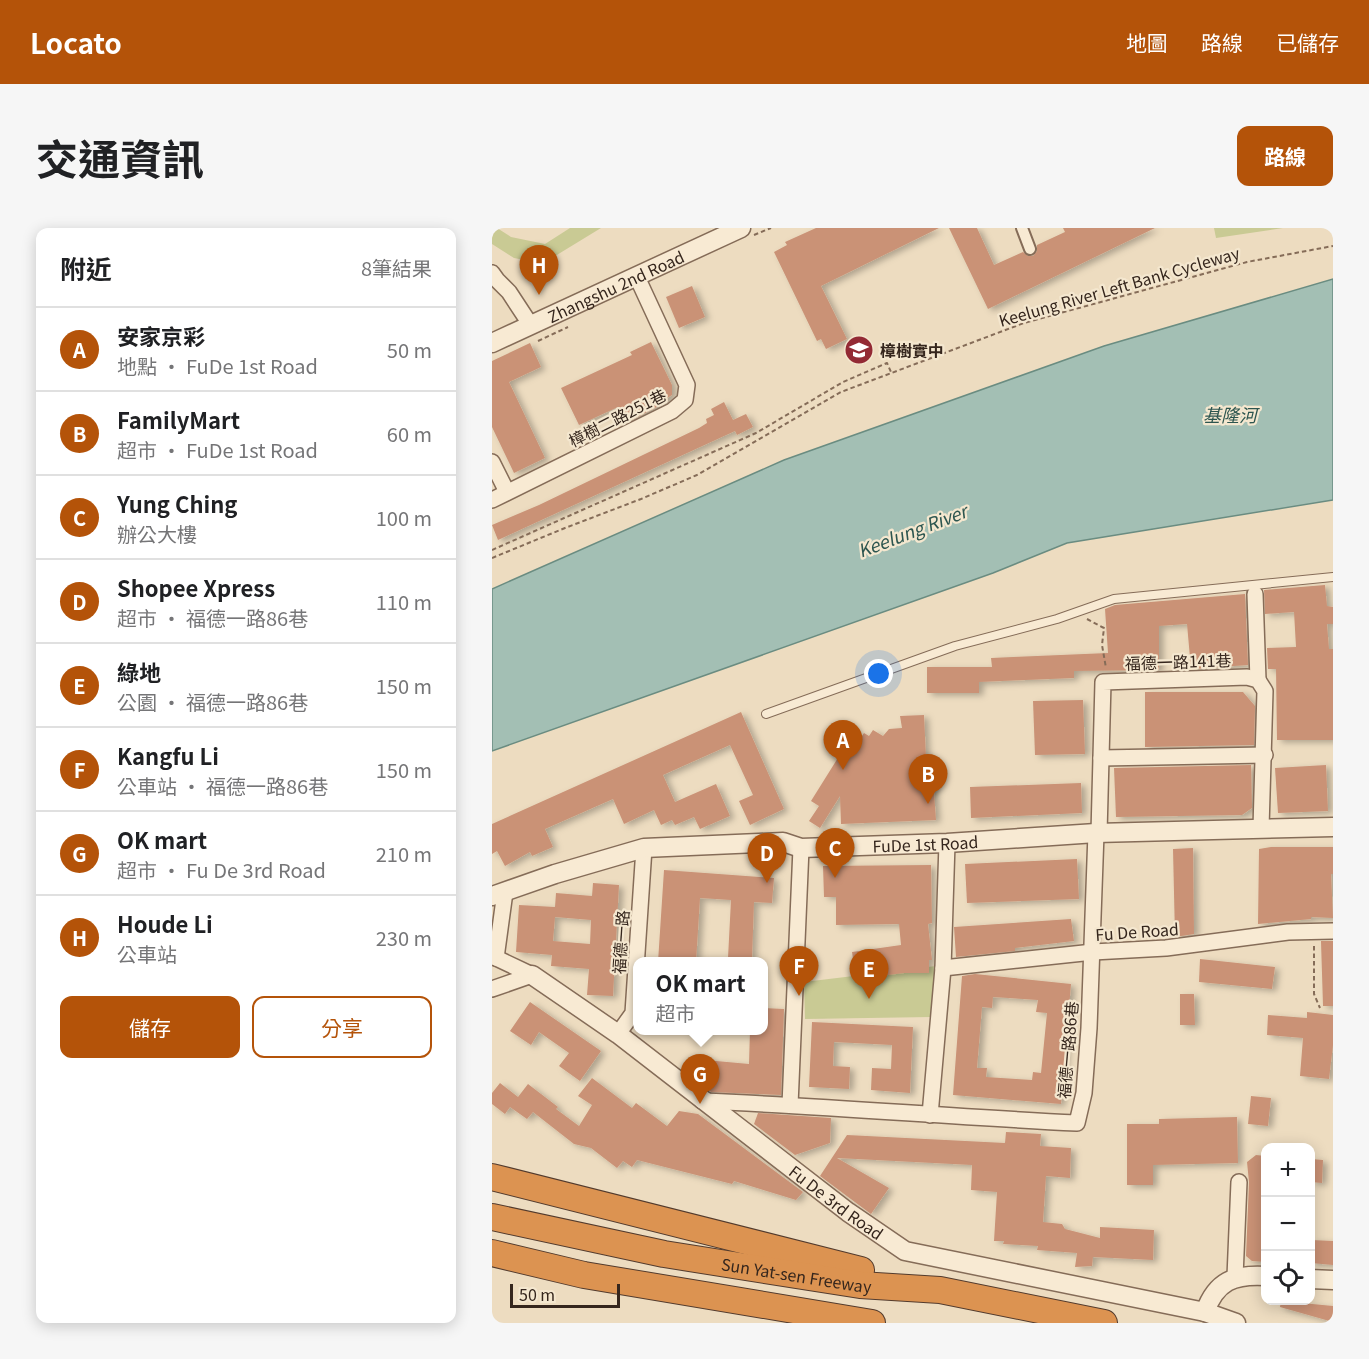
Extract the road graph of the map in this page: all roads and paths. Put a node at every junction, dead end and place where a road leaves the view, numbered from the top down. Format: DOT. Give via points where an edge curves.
graph roads {
  1 [pos="741,228"];
  2 [pos="1022,228"];
  3 [pos="1333,246"];
  4 [pos="1030,249"];
  5 [pos="492,273"];
  6 [pos="637,277"];
  7 [pos="530,324"];
  8 [pos="492,343"];
  9 [pos="891,372"];
  10 [pos="492,462"];
  11 [pos="507,492"];
  12 [pos="492,500"];
  13 [pos="492,550"];
  14 [pos="492,558"];
  15 [pos="1333,577"];
  16 [pos="1255,594"];
  17 [pos="1079,610"];
  18 [pos="1258,680"];
  19 [pos="1109,681"];
  20 [pos="766,714"];
  21 [pos="1265,755"];
  22 [pos="1101,758"];
  23 [pos="1333,826"];
  24 [pos="1262,828"];
  25 [pos="1097,833"];
  26 [pos="947,843"];
  27 [pos="644,848"];
  28 [pos="801,848"];
  29 [pos="498,894"];
  30 [pos="1333,931"];
  31 [pos="1314,932"];
  32 [pos="1093,952"];
  33 [pos="494,957"];
  34 [pos="637,957"];
  35 [pos="943,968"];
  36 [pos="532,975"];
  37 [pos="492,989"];
  38 [pos="1320,1008"];
  39 [pos="633,1013"];
  40 [pos="618,1034"];
  41 [pos="702,1101"];
  42 [pos="790,1105"];
  43 [pos="930,1115"];
  44 [pos="492,1177"];
  45 [pos="1239,1182"];
  46 [pos="492,1217"];
  47 [pos="492,1253"];
  48 [pos="1261,1276"];
  49 [pos="1235,1277"];
  50 [pos="1315,1279"];
  51 [pos="1333,1280"];
  52 [pos="940,1290"];
  53 [pos="1205,1312"];
  54 [pos="872,1323"];
  55 [pos="1104,1323"];
  56 [pos="1236,1323"];
  1 -- 6 [label="street, Zhangshu 2nd Road"];
  2 -- 4 [label="street"];
  3 -- 9 [label="path, Keelung River Left Bank Cycleway" via="1247,262 1024,322"];
  5 -- 7 [label="street" via="510,292"];
  6 -- 7 [label="street, Zhangshu 2nd Road"];
  6 -- 11 [label="street, 樟樹二路251巷" via="687,385 685,400 672,411"];
  7 -- 8 [label="street, Zhangshu 2nd Road"];
  9 -- 13 [label="path" via="887,363 843,382 756,433"];
  9 -- 14 [label="path, Keelung River Left Bank Cycleway" via="841,392 697,475"];
  10 -- 11 [label="street"];
  11 -- 12 [label="street"];
  15 -- 17 [label="lane" via="1114,599"];
  16 -- 18 [label="street"];
  17 -- 19 [label="path" via="1104,628 1102,645"];
  17 -- 20 [label="lane" via="955,646"];
  18 -- 19 [label="street, 福德一路141巷" via="1247,677"];
  18 -- 21 [label="street" via="1265,691"];
  19 -- 22 [label="street, 福德一路141巷" via="1103,682"];
  21 -- 22 [label="street"];
  21 -- 24 [label="street"];
  22 -- 25 [label="street, 福德一路141巷"];
  23 -- 24 [label="street, FuDe 1st Road"];
  24 -- 25 [label="street, FuDe 1st Road"];
  25 -- 26 [label="street, FuDe 1st Road"];
  25 -- 32 [label="street, 福德一路86巷"];
  26 -- 28 [label="street, FuDe 1st Road"];
  26 -- 35 [label="street"];
  27 -- 28 [label="street, FuDe 1st Road" via="783,842"];
  27 -- 29 [label="street, FuDe 1st Road"];
  27 -- 34 [label="street, 福德一路"];
  28 -- 42 [label="street"];
  29 -- 33 [label="street"];
  30 -- 31 [label="street, Fu De Road"];
  31 -- 32 [label="street, Fu De Road"];
  31 -- 38 [label="path" via="1314,994"];
  32 -- 35 [label="street, Fu De Road"];
  32 -- 43 [label="street, 福德一路86巷" via="1084,1094 1077,1123"];
  33 -- 36 [label="street, Fu De 3rd Road"];
  35 -- 43 [label="street"];
  36 -- 37 [label="street"];
  36 -- 40 [label="street, Fu De 3rd Road"];
  39 -- 40 [label="street, 福德一路"];
  40 -- 41 [label="street, Fu De 3rd Road"];
  41 -- 42 [label="street, 福德一路86巷"];
  41 -- 53 [label="street, Fu De 3rd Road" via="905,1251"];
  42 -- 43 [label="street, 福德一路86巷"];
  44 -- 52 [label="highway"];
  45 -- 49 [label="street"];
  46 -- 52 [label="highway, Sun Yat-sen Freeway" via="664,1254 860,1285"];
  47 -- 54 [label="highway" via="584,1275"];
  48 -- 49 [label="street"];
  49 -- 53 [label="street" via="1210,1296"];
  50 -- 51 [label="street"];
  52 -- 55 [label="highway, Sun Yat-sen Freeway"];
  53 -- 56 [label="street, Fu De 3rd Road"];
}
